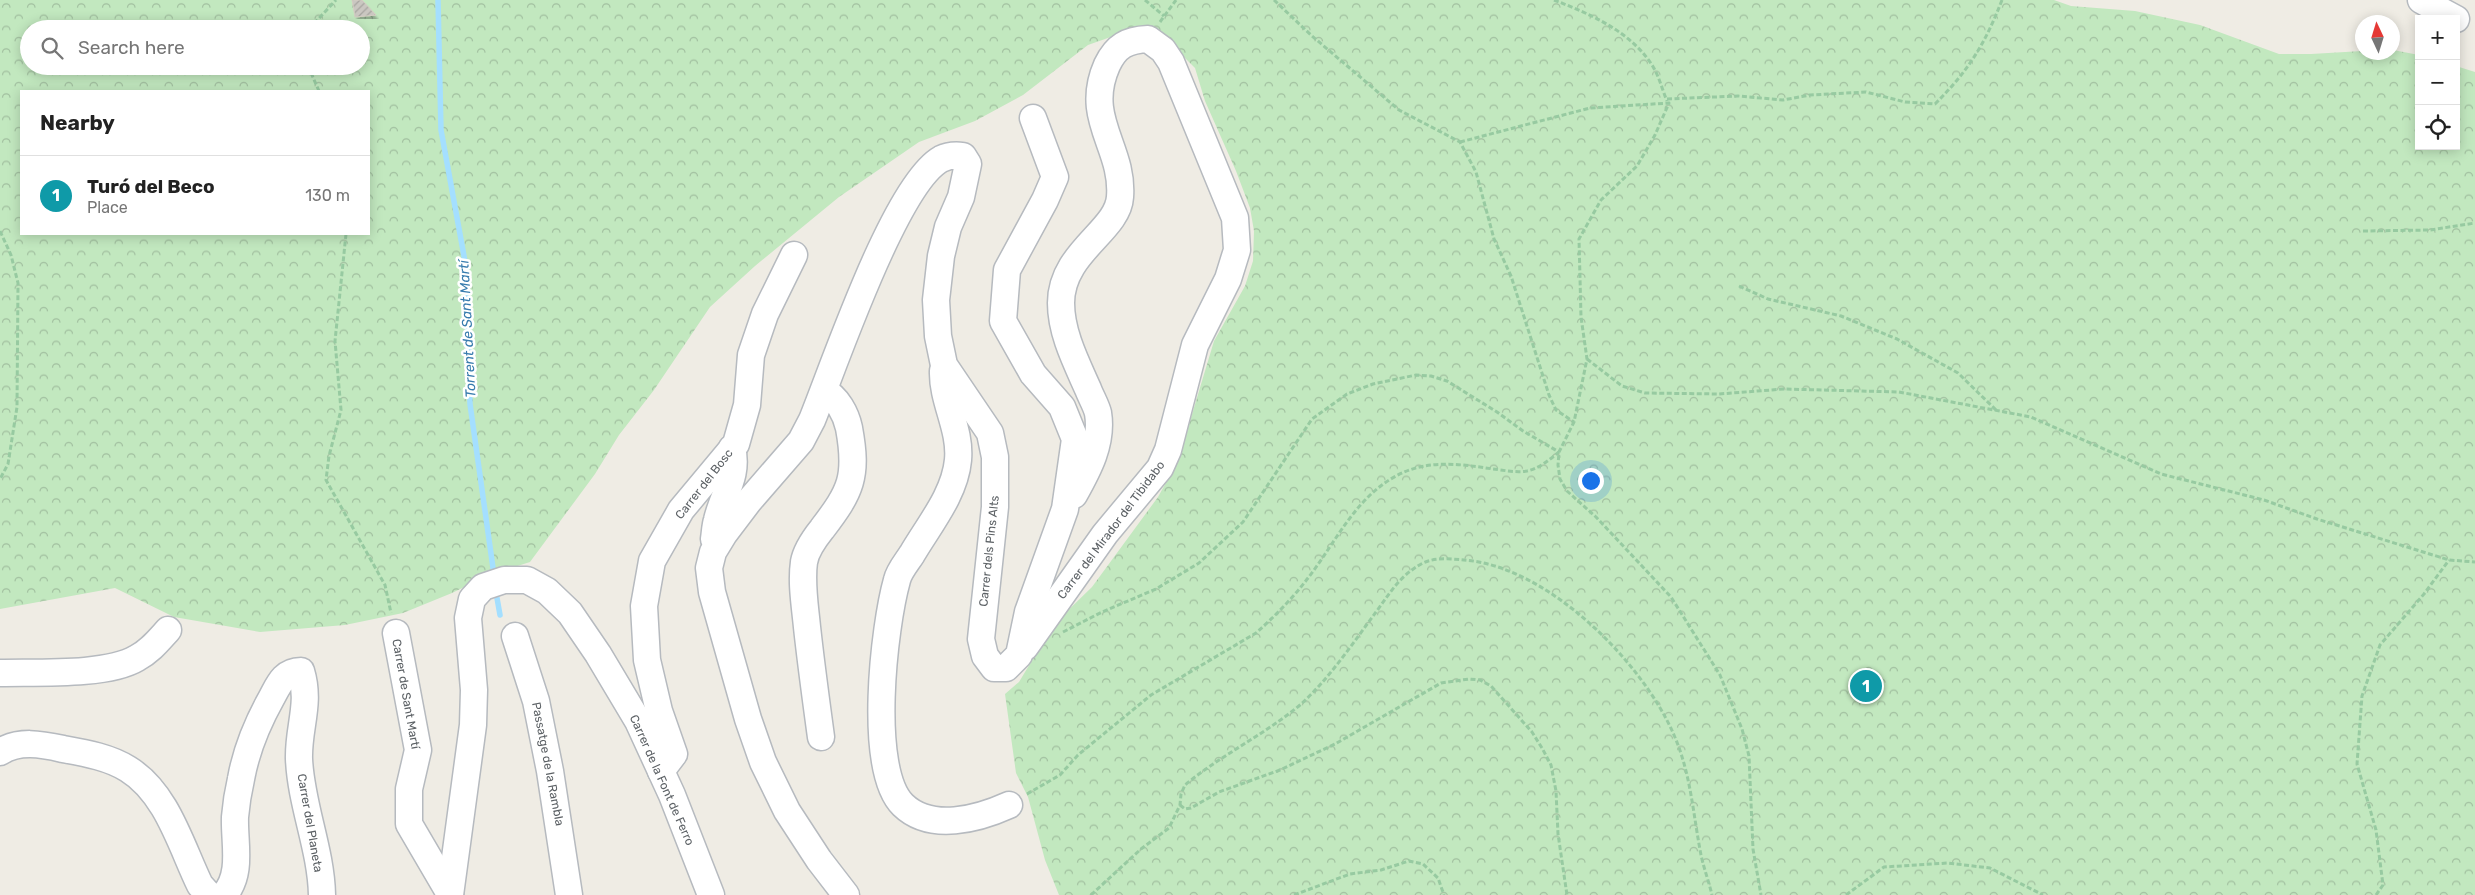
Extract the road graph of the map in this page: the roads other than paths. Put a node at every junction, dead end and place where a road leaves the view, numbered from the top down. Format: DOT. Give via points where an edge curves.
graph roads {
  1 [pos="2421,0"];
  2 [pos="2449,15"];
  3 [pos="2460,22"];
  4 [pos="2475,31"];
  5 [pos="1033,118"];
  6 [pos="794,254"];
  7 [pos="944,365"];
  8 [pos="824,391"];
  9 [pos="732,448"];
  10 [pos="1065,509"];
  11 [pos="713,552"];
  12 [pos="168,630"];
  13 [pos="396,633"];
  14 [pos="515,636"];
  15 [pos="1019,655"];
  16 [pos="0,673"];
  17 [pos="821,737"];
  18 [pos="0,752"];
  19 [pos="661,771"];
  20 [pos="1009,804"];
  21 [pos="450,894"];
  22 [pos="209,895"];
  23 [pos="224,895"];
  24 [pos="322,895"];
  25 [pos="569,895"];
  26 [pos="711,895"];
  27 [pos="846,895"];
  1 -- 2 [label="street"];
  3 -- 4 [label="street"];
  5 -- 10 [label="street" via="1055,177 1046,200 1007,270 1003,321 1033,374 1062,406 1074,439"];
  6 -- 9 [label="street, Carrer del Bosc" via="765,314 751,355 747,405"];
  7 -- 8 [label="street, Carrer dels Pins Alts" via="938,336 938,282 948,227 961,197 968,164 963,156 955,154 941,159 926,173 907,201 864,287"];
  7 -- 15 [label="street, Carrer dels Pins Alts" via="990,433 995,457 995,507 981,638 985,656 994,668 1006,668"];
  7 -- 20 [label="street" via="943,381 957,436 958,460 953,482 940,509 897,578 882,681 881,722 886,764 893,789 902,804 916,815 936,820 960,820 988,815"];
  8 -- 11 [label="street, Carrer dels Pins Alts" via="801,441 749,501"];
  8 -- 17 [label="street" via="831,394 848,424 854,466 843,503 811,544 804,560 805,608"];
  9 -- 11 [label="street" via="735,461 732,480 717,520"];
  9 -- 19 [label="street, Carrer del Bosc" via="681,510 652,561 644,606 647,660 659,711 674,754"];
  10 -- 15 [label="street" via="1028,612"];
  10 -- 15 [label="street, Carrer del Mirador del Tibidabo" via="1096,449 1099,430 1098,412 1070,348 1064,325 1061,302 1065,279 1075,259 1115,214 1120,198 1120,178 1101,120 1100,83 1112,54 1124,43 1148,39 1172,62 1235,218 1237,250 1228,279 1195,346 1168,450 1160,468 1105,534"];
  11 -- 27 [label="street, Carrer dels Pins Alts" via="709,568 712,592 763,762 787,811"];
  12 -- 16 [label="street" via="152,649 135,660 110,667"];
  13 -- 21 [label="street, Carrer de Sant Martí" via="418,750 409,789 408,824"];
  14 -- 25 [label="street, Passatge de la Rambla" via="536,701"];
  18 -- 22 [label="street" via="11,745 48,746 98,756 129,769 164,807 200,885"];
  19 -- 21 [label="street, Carrer de la Font de Ferro" via="638,721 570,613 547,591 527,580 504,580 483,587 472,599 468,618 474,690 473,724"];
  19 -- 26 [label="street, Carrer de la Font de Ferro"];
  23 -- 24 [label="street, Carrer del Planeta" via="230,888 236,863 235,817 241,777 254,734 283,678 292,671 301,671 307,698 299,757"];
}
